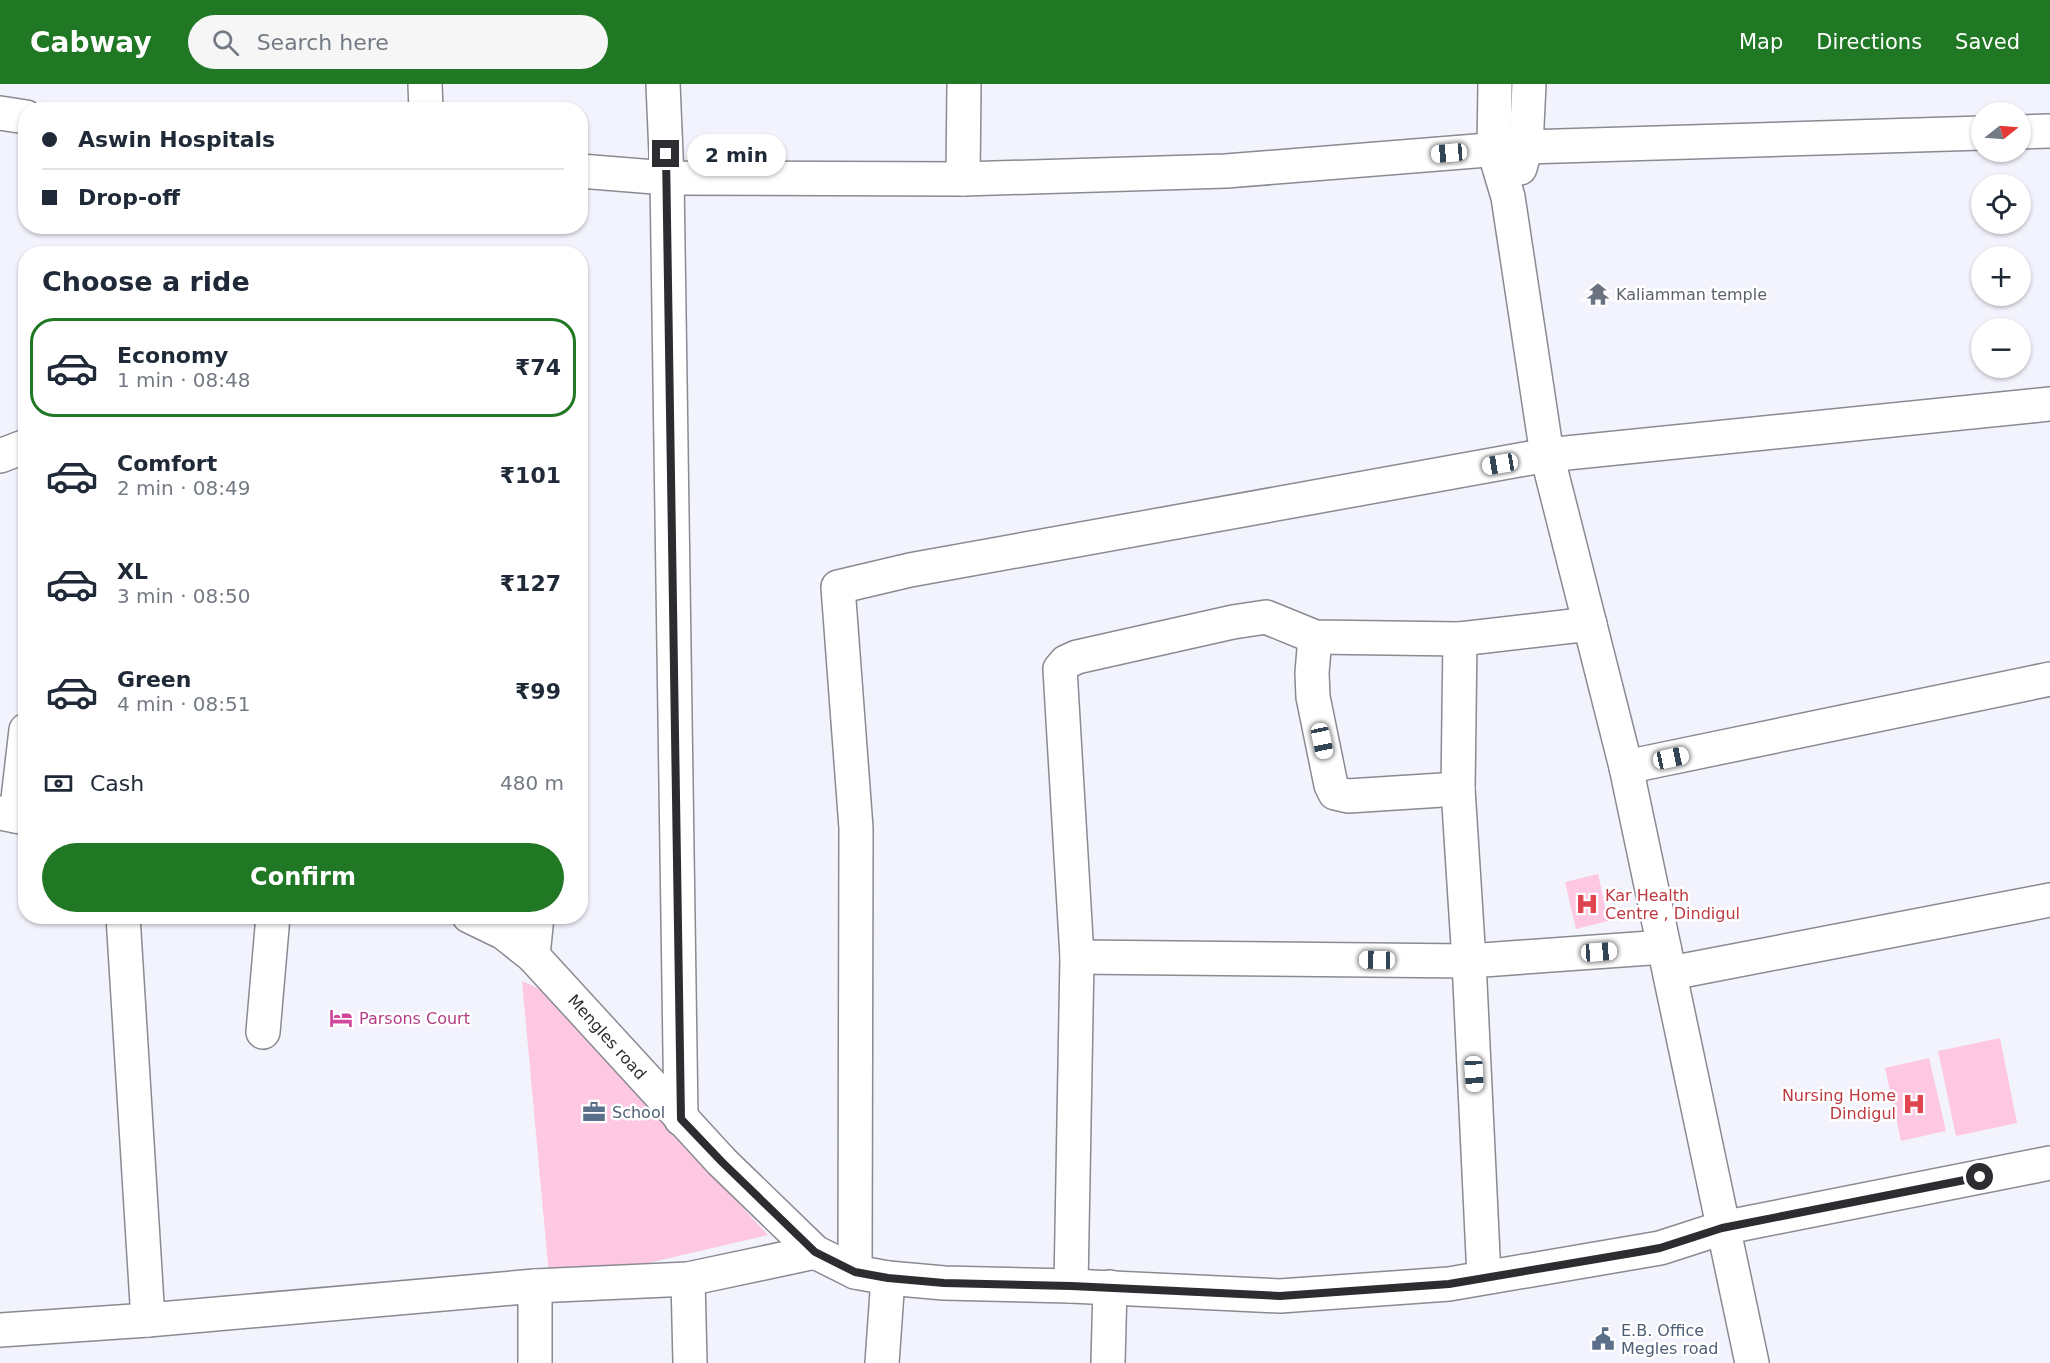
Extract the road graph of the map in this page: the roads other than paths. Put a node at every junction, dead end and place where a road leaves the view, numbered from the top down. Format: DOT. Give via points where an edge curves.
graph roads {
  1 [pos="425,84"];
  2 [pos="663,84"];
  3 [pos="964,84"];
  4 [pos="1495,84"];
  5 [pos="1529,84"];
  6 [pos="426,102"];
  7 [pos="0,113"];
  8 [pos="18,116"];
  9 [pos="2050,131"];
  10 [pos="2031,132"];
  11 [pos="1971,133"];
  12 [pos="1526,147"];
  13 [pos="1494,150"];
  14 [pos="588,172"];
  15 [pos="667,178"];
  16 [pos="963,179"];
  17 [pos="1508,197"];
  18 [pos="2050,404"];
  19 [pos="18,449"];
  20 [pos="1547,455"];
  21 [pos="0,456"];
  22 [pos="1590,624"];
  23 [pos="1315,637"];
  24 [pos="1460,639"];
  25 [pos="2050,679"];
  26 [pos="1626,767"];
  27 [pos="18,787"];
  28 [pos="1458,789"];
  29 [pos="14,816"];
  30 [pos="2050,900"];
  31 [pos="123,924"];
  32 [pos="272,924"];
  33 [pos="485,924"];
  34 [pos="536,924"];
  35 [pos="533,956"];
  36 [pos="1077,957"];
  37 [pos="1667,960"];
  38 [pos="1469,961"];
  39 [pos="263,1032"];
  40 [pos="681,1119"];
  41 [pos="2050,1163"];
  42 [pos="1722,1228"];
  43 [pos="815,1252"];
  44 [pos="855,1272"];
  45 [pos="1484,1277"];
  46 [pos="888,1278"];
  47 [pos="688,1279"];
  48 [pos="535,1286"];
  49 [pos="1071,1286"];
  50 [pos="1110,1287"];
  51 [pos="148,1320"];
  52 [pos="0,1330"];
  53 [pos="536,1363"];
  54 [pos="690,1363"];
  55 [pos="882,1363"];
  56 [pos="1108,1363"];
  57 [pos="1752,1363"];
  1 -- 6 [label="street"];
  2 -- 15 [label="street"];
  3 -- 16 [label="street"];
  4 -- 13 [label="street"];
  5 -- 12 [label="street"];
  7 -- 8 [label="street"];
  9 -- 10 [label="street"];
  11 -- 12 [label="street"];
  12 -- 13 [label="street"];
  12 -- 17 [label="street"];
  13 -- 16 [label="street" via="1226,171"];
  13 -- 17 [label="street"];
  14 -- 15 [label="street"];
  15 -- 16 [label="street"];
  15 -- 40 [label="street"];
  17 -- 20 [label="street"];
  18 -- 20 [label="street"];
  19 -- 21 [label="street"];
  20 -- 22 [label="street"];
  20 -- 44 [label="street" via="910,570 838,587 856,828"];
  22 -- 24 [label="street"];
  22 -- 26 [label="street"];
  23 -- 24 [label="street"];
  23 -- 28 [label="street" via="1313,697 1335,792 1348,796"];
  23 -- 36 [label="street" via="1266,617 1077,657 1060,669"];
  24 -- 28 [label="street"];
  25 -- 26 [label="street"];
  26 -- 37 [label="street"];
  27 -- 29 [label="street"];
  28 -- 38 [label="street"];
  30 -- 37 [label="street"];
  31 -- 51 [label="street"];
  32 -- 39 [label="street"];
  33 -- 35 [label="street, Mengles road"];
  34 -- 35 [label="street"];
  35 -- 40 [label="street, Mengles road"];
  36 -- 38 [label="street"];
  36 -- 49 [label="street"];
  37 -- 38 [label="street"];
  37 -- 42 [label="street"];
  38 -- 45 [label="street"];
  40 -- 43 [label="street, Mengles road"];
  41 -- 42 [label="street, Mengles road"];
  42 -- 45 [label="street, Mengles road" via="1660,1248"];
  42 -- 57 [label="street"];
  43 -- 44 [label="street, Mengles road"];
  43 -- 47 [label="street"];
  44 -- 46 [label="street, Mengles road"];
  45 -- 50 [label="street, Mengles road" via="1449,1284 1280,1296"];
  46 -- 49 [label="street, Mengles road"];
  46 -- 55 [label="street"];
  47 -- 48 [label="street"];
  47 -- 54 [label="street"];
  48 -- 51 [label="street"];
  48 -- 53 [label="street"];
  49 -- 50 [label="street, Mengles road"];
  50 -- 56 [label="street"];
  51 -- 52 [label="street"];
}
